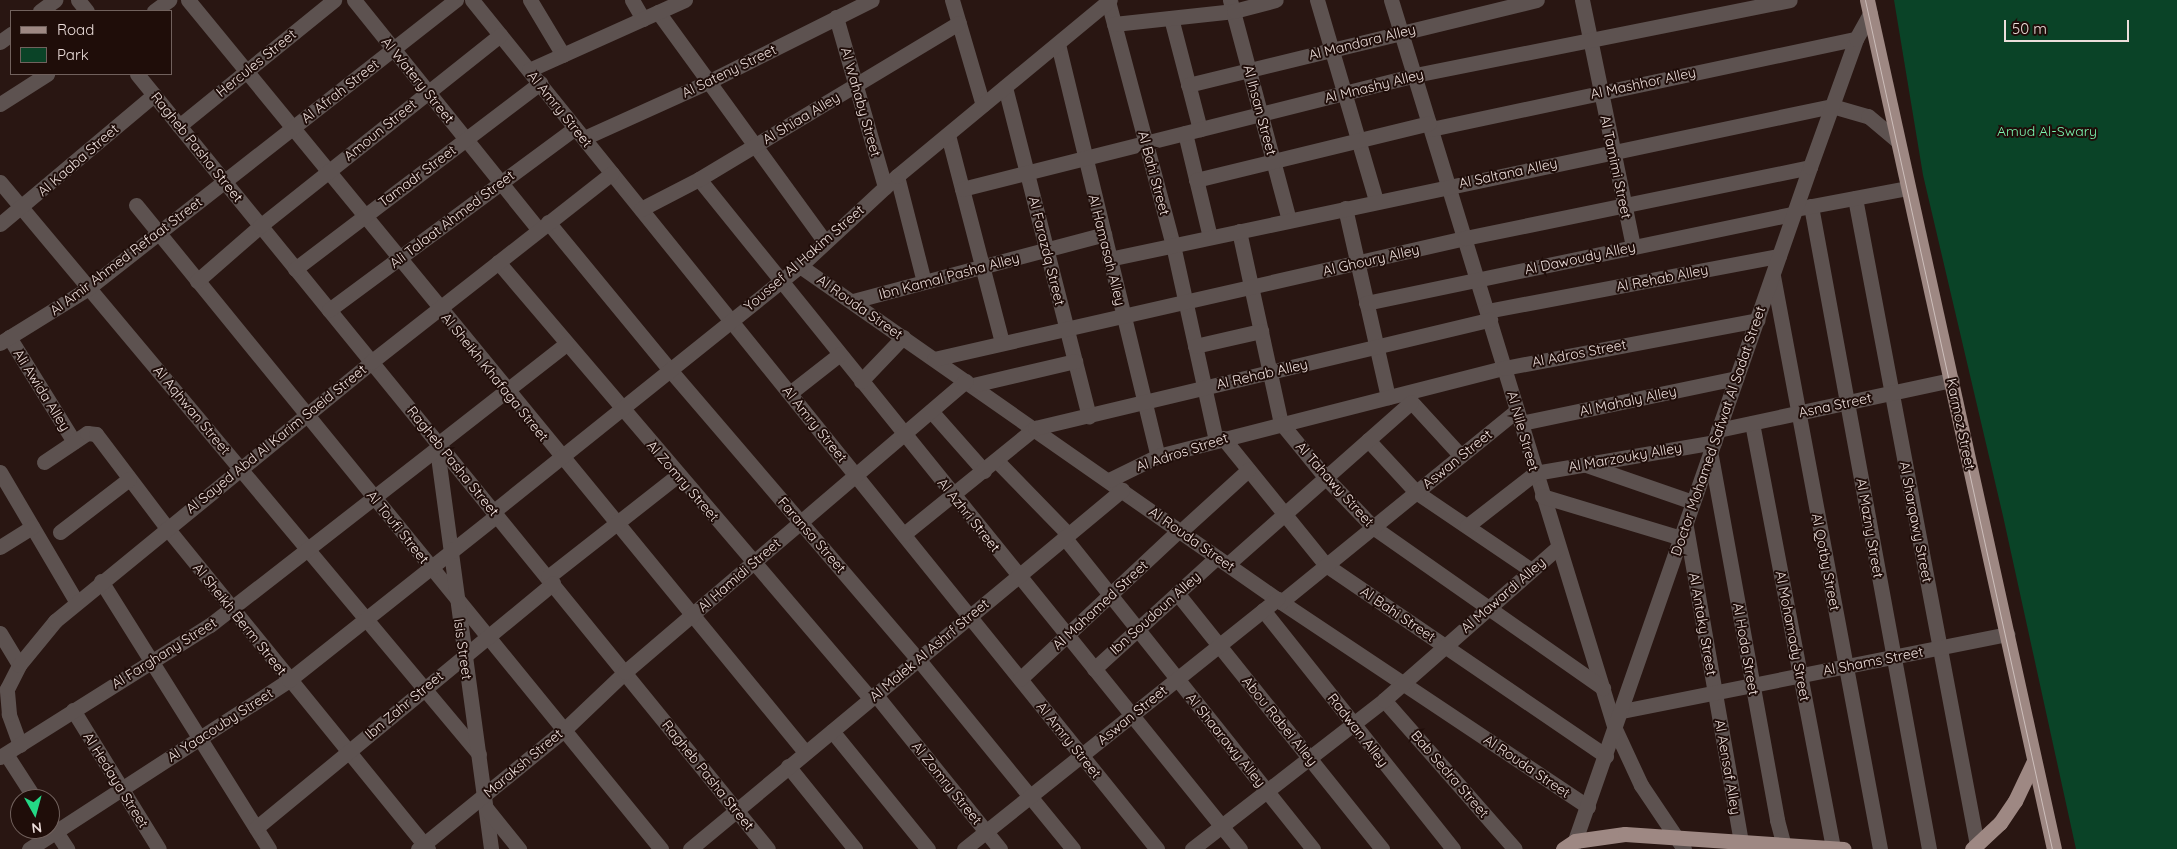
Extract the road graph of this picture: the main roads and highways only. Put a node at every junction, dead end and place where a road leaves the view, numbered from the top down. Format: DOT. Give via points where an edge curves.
graph roads {
  1 [pos="1868,7"];
  2 [pos="2034,761"];
  3 [pos="1570,846"];
  4 [pos="1784,847"];
  5 [pos="1975,847"];
  6 [pos="1833,848"];
  7 [pos="1843,849"];
  8 [pos="2054,849"];
  1 -- 2 [label="main road, Karmoz Street"];
  2 -- 5 [label="main road" via="2015,801"];
  2 -- 8 [label="main road, Karmoz Street"];
  3 -- 4 [label="main road" via="1625,834"];
  4 -- 6 [label="main road"];
  6 -- 7 [label="main road"];
}
